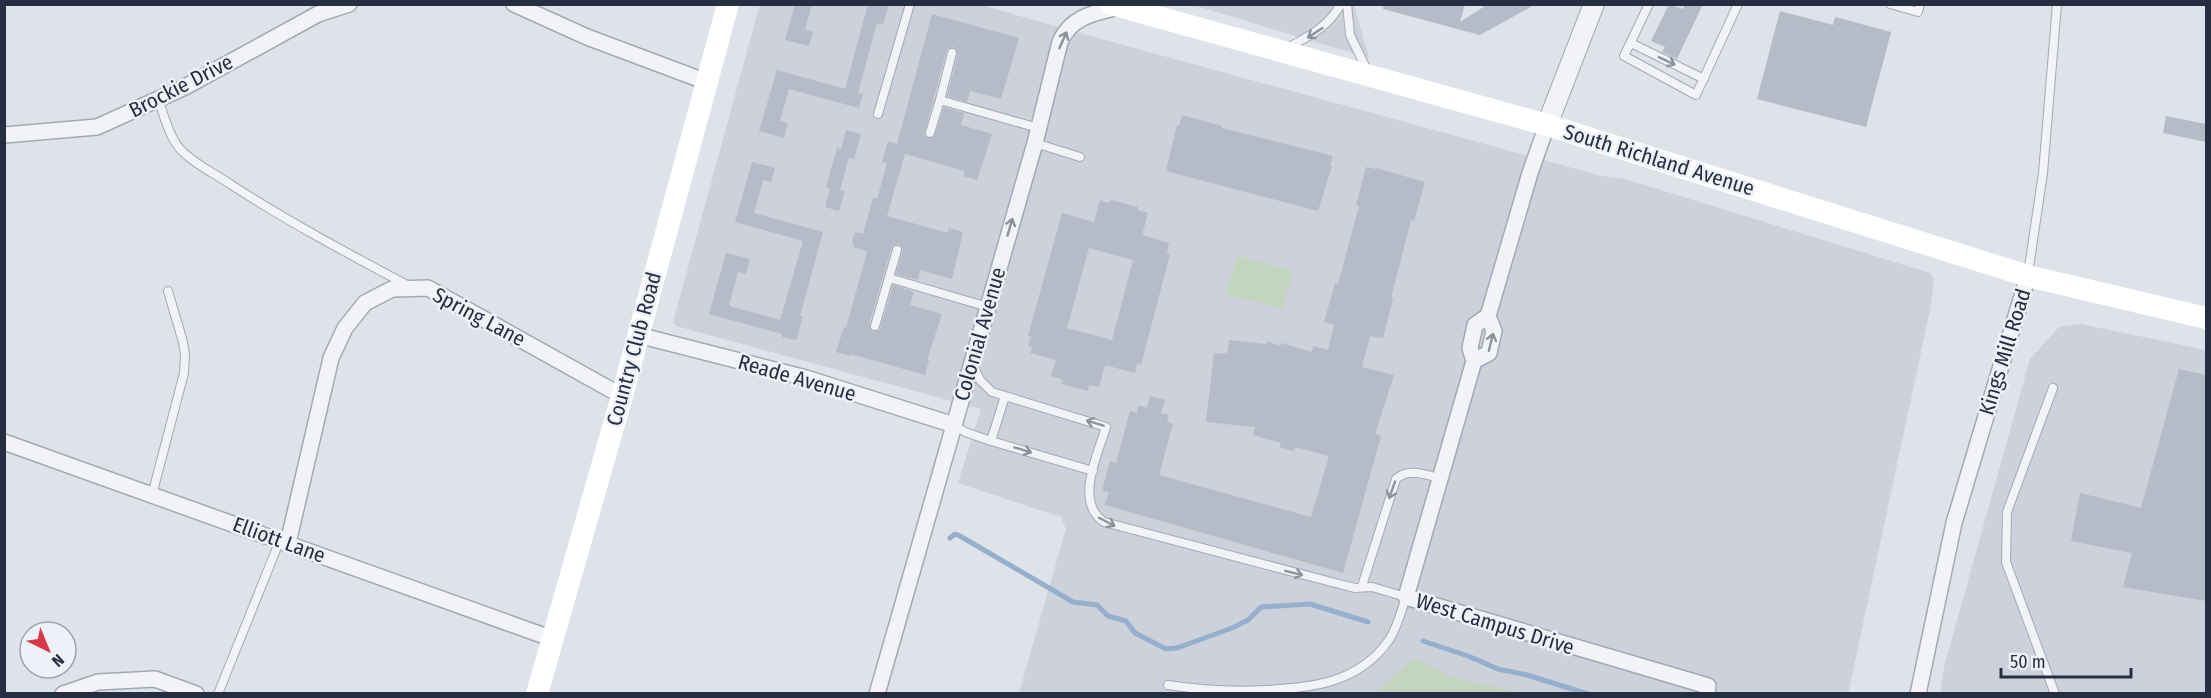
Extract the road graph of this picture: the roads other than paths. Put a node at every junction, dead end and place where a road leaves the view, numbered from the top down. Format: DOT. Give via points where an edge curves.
graph roads {
  1 [pos="349,4"];
  2 [pos="514,4"];
  3 [pos="728,4"];
  4 [pos="910,4"];
  5 [pos="1341,4"];
  6 [pos="1347,4"];
  7 [pos="1594,4"];
  8 [pos="1649,4"];
  9 [pos="1890,4"];
  10 [pos="1920,4"];
  11 [pos="2057,4"];
  12 [pos="1736,5"];
  13 [pos="1115,6"];
  14 [pos="1631,43"];
  15 [pos="1281,51"];
  16 [pos="952,53"];
  17 [pos="1369,75"];
  18 [pos="1704,78"];
  19 [pos="707,82"];
  20 [pos="158,99"];
  21 [pos="940,100"];
  22 [pos="878,114"];
  23 [pos="1546,125"];
  24 [pos="930,133"];
  25 [pos="4,135"];
  26 [pos="1036,135"];
  27 [pos="1080,157"];
  28 [pos="897,250"];
  29 [pos="2028,276"];
  30 [pos="889,278"];
  31 [pos="413,288"];
  32 [pos="168,291"];
  33 [pos="988,307"];
  34 [pos="2206,318"];
  35 [pos="875,326"];
  36 [pos="638,335"];
  37 [pos="972,364"];
  38 [pos="2053,388"];
  39 [pos="622,396"];
  40 [pos="1005,396"];
  41 [pos="954,425"];
  42 [pos="992,441"];
  43 [pos="4,442"];
  44 [pos="1093,471"];
  45 [pos="1441,479"];
  46 [pos="152,495"];
  47 [pos="284,542"];
  48 [pos="1362,586"];
  49 [pos="1406,597"];
  50 [pos="553,639"];
  51 [pos="1168,685"];
  52 [pos="1206,692"];
  53 [pos="63,693"];
  54 [pos="196,693"];
  55 [pos="218,693"];
  56 [pos="537,693"];
  57 [pos="877,693"];
  58 [pos="1707,693"];
  59 [pos="1918,693"];
  60 [pos="2055,693"];
  1 -- 20 [label="street, Brockie Drive" via="318,14"];
  2 -- 19 [label="street" via="587,37"];
  3 -- 19 [label="main road, Country Club Road"];
  4 -- 22 [label="lane"];
  5 -- 15 [label="lane, one-way" via="1317,32"];
  6 -- 17 [label="lane" via="1350,34"];
  7 -- 23 [label="street"];
  8 -- 14 [label="lane"];
  9 -- 10 [label="lane" via="1918,12"];
  11 -- 29 [label="lane, Kings Mill Road" via="2043,173"];
  12 -- 18 [label="lane"];
  13 -- 15 [label="main road, South Richland Avenue"];
  26 -- 13 [label="street, Colonial Avenue, one-way" via="1063,35 1076,21"];
  14 -- 18 [label="lane, one-way"];
  14 -- 18 [label="lane" via="1624,56 1696,95"];
  15 -- 17 [label="main road, South Richland Avenue"];
  16 -- 21 [label="lane"];
  17 -- 23 [label="main road, South Richland Avenue"];
  19 -- 36 [label="main road, Country Club Road"];
  20 -- 25 [label="street, Brockie Drive" via="97,127"];
  20 -- 31 [label="lane" via="175,141 190,158 337,248"];
  21 -- 24 [label="lane"];
  21 -- 26 [label="lane"];
  23 -- 29 [label="main road, South Richland Avenue"];
  23 -- 45 [label="street, West Campus Drive" via="1488,316 1494,331 1489,353 1474,361"];
  26 -- 27 [label="lane"];
  33 -- 26 [label="street, Colonial Avenue, one-way"];
  28 -- 30 [label="lane"];
  29 -- 34 [label="main road, South Richland Avenue"];
  29 -- 59 [label="street, Kings Mill Road" via="1954,523"];
  30 -- 33 [label="lane"];
  30 -- 35 [label="lane"];
  31 -- 39 [label="street, Spring Lane" via="428,288"];
  31 -- 47 [label="street, Spring Lane" via="392,289 365,303 345,328 332,358"];
  32 -- 46 [label="lane" via="185,355 184,373"];
  33 -- 37 [label="street, Colonial Avenue"];
  36 -- 39 [label="main road, Country Club Road"];
  36 -- 41 [label="street, Reade Avenue" via="806,378"];
  37 -- 40 [label="lane" via="987,388"];
  37 -- 41 [label="street, Colonial Avenue"];
  38 -- 60 [label="lane" via="2007,512 2006,562"];
  39 -- 50 [label="main road, Country Club Road"];
  40 -- 42 [label="lane"];
  44 -- 40 [label="lane, one-way" via="1106,427"];
  41 -- 42 [label="lane"];
  41 -- 57 [label="street, Colonial Avenue"];
  42 -- 44 [label="lane, one-way"];
  43 -- 46 [label="street, Elliott Lane"];
  44 -- 48 [label="lane, one-way" via="1091,504 1099,519 1108,524 1355,588"];
  45 -- 48 [label="lane, one-way" via="1413,473 1396,479"];
  45 -- 49 [label="street, West Campus Drive"];
  46 -- 47 [label="street, Elliott Lane"];
  47 -- 50 [label="street, Elliott Lane"];
  47 -- 55 [label="lane"];
  48 -- 49 [label="lane"];
  49 -- 52 [label="lane" via="1389,640 1360,668 1341,678 1312,687"];
  49 -- 58 [label="street, West Campus Drive" via="1708,686"];
  50 -- 56 [label="main road, Country Club Road"];
  51 -- 52 [label="lane"];
  53 -- 54 [label="street" via="98,682 155,679"];
}
